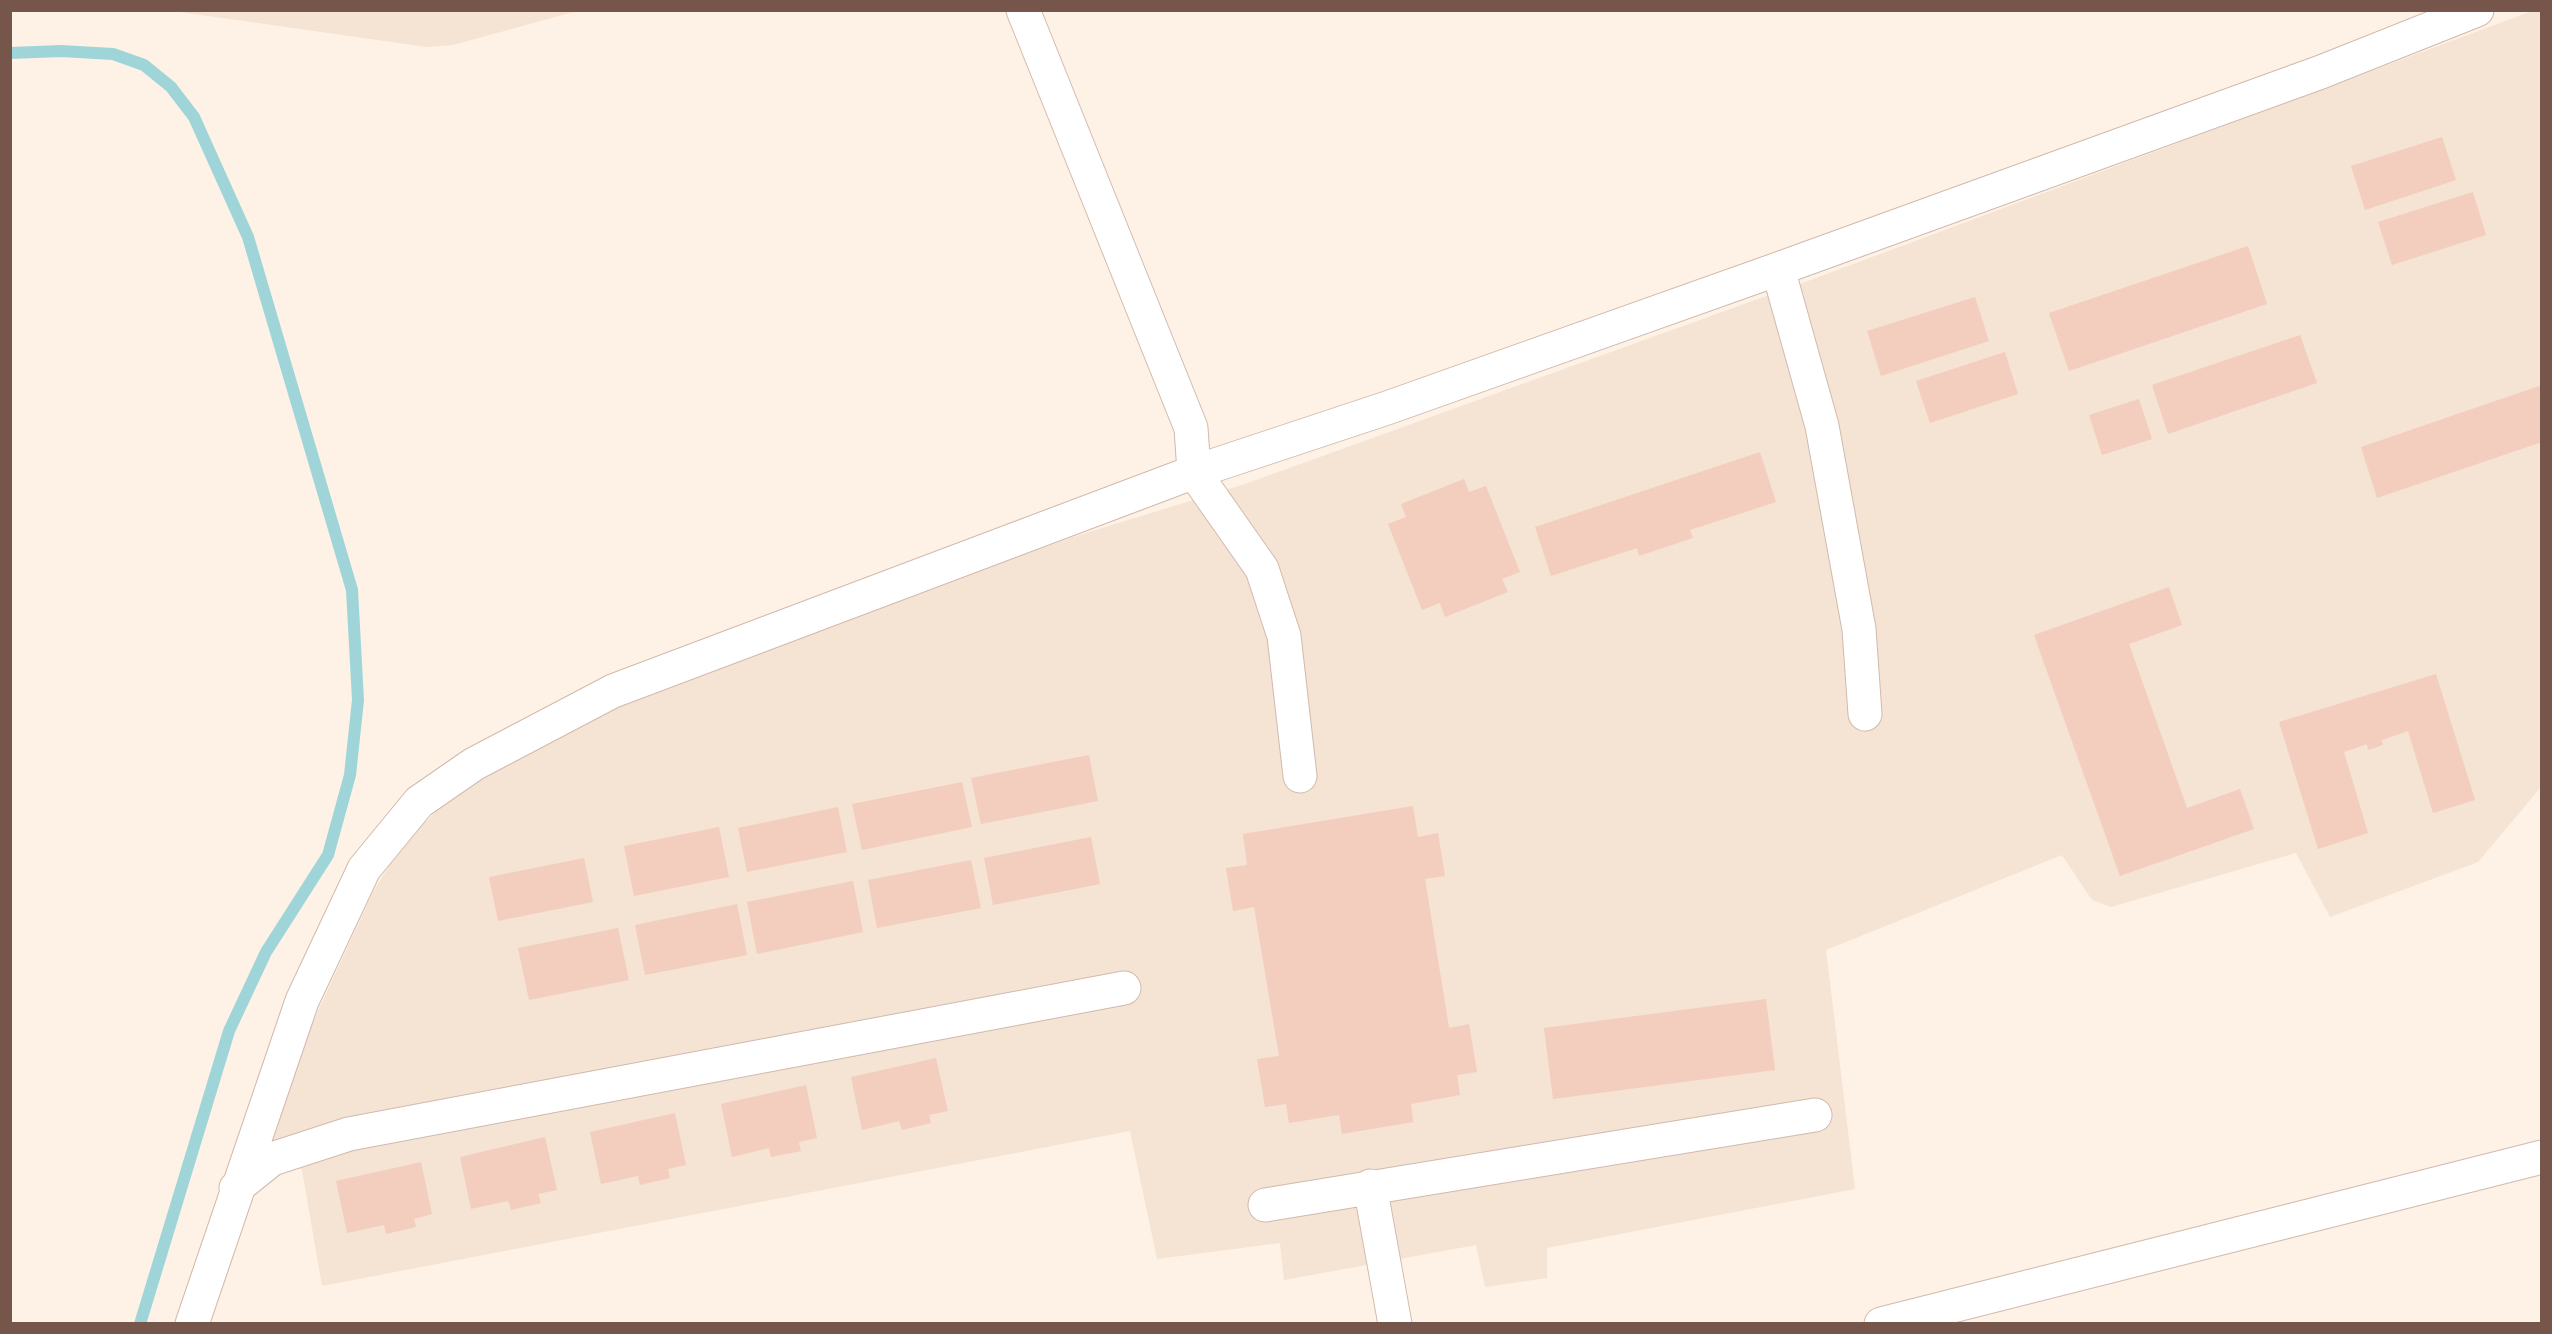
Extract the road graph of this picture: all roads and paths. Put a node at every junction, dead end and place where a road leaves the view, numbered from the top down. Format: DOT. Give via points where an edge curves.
graph roads {
  1 [pos="1023,10"];
  2 [pos="2477,10"];
  3 [pos="1778,269"];
  4 [pos="1194,472"];
  5 [pos="1865,714"];
  6 [pos="1300,776"];
  7 [pos="1124,988"];
  8 [pos="1815,1115"];
  9 [pos="2541,1157"];
  10 [pos="1370,1186"];
  11 [pos="236,1188"];
  12 [pos="1265,1205"];
  13 [pos="192,1323"];
  14 [pos="1395,1323"];
  15 [pos="1881,1323"];
  1 -- 4 [label="street" via="1191,428"];
  2 -- 3 [label="street" via="2321,72"];
  3 -- 4 [label="street"];
  3 -- 5 [label="street" via="1822,426 1859,628"];
  4 -- 6 [label="street" via="1262,569 1284,636"];
  4 -- 11 [label="street" via="614,691 474,764 419,802 364,869 335,930 302,1000"];
  7 -- 11 [label="street" via="349,1134 272,1159"];
  8 -- 10 [label="street"];
  9 -- 15 [label="street"];
  10 -- 12 [label="street"];
  10 -- 14 [label="street"];
  11 -- 13 [label="street"];
}
